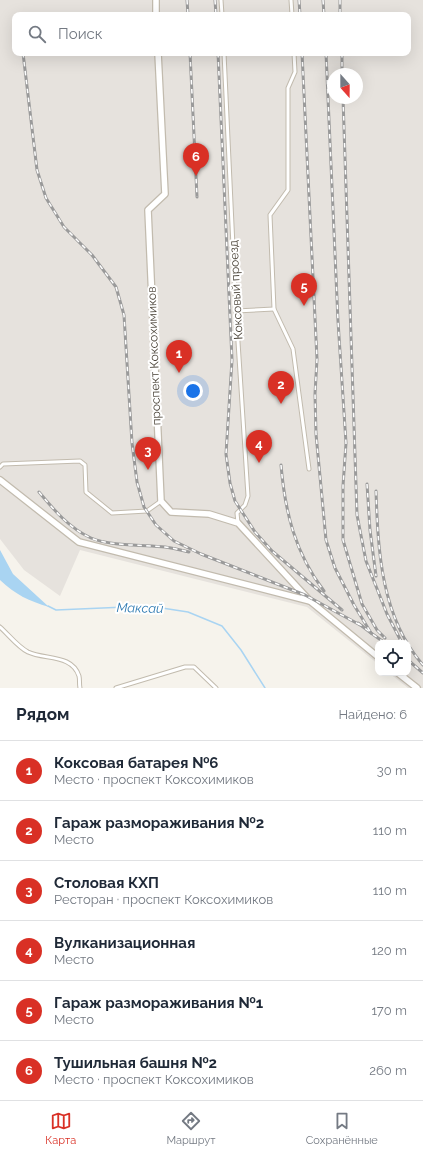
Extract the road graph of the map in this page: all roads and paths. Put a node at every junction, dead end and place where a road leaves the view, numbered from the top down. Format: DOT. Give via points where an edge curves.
graph roads {
  1 [pos="156,0"];
  2 [pos="221,0"];
  3 [pos="291,0"];
  4 [pos="156,12"];
  5 [pos="222,12"];
  6 [pos="292,12"];
  7 [pos="158,56"];
  8 [pos="224,56"];
  9 [pos="294,56"];
  10 [pos="274,309"];
  11 [pos="236,311"];
  12 [pos="0,467"];
  13 [pos="309,469"];
  14 [pos="0,480"];
  15 [pos="161,501"];
  16 [pos="238,523"];
  17 [pos="310,601"];
  18 [pos="0,627"];
  19 [pos="375,655"];
  20 [pos="402,676"];
  21 [pos="80,688"];
  22 [pos="116,688"];
  23 [pos="216,688"];
  24 [pos="417,688"];
  1 -- 4 [label="street"];
  2 -- 5 [label="lane"];
  3 -- 6 [label="lane"];
  7 -- 15 [label="street, проспект Коксохимиков" via="165,194 148,210"];
  8 -- 11 [label="lane, Коксовый проезд"];
  9 -- 10 [label="lane" via="295,72 288,88 288,190 270,215"];
  10 -- 11 [label="lane"];
  10 -- 13 [label="lane" via="293,349"];
  11 -- 16 [label="lane, Коксовый проезд" via="248,496 245,505 237,513"];
  12 -- 15 [label="lane" via="3,464 80,460 85,465 86,492 112,513 147,511"];
  14 -- 17 [label="street" via="79,542"];
  15 -- 16 [label="street" via="170,512 209,514"];
  16 -- 17 [label="street"];
  17 -- 19 [label="street"];
  18 -- 21 [label="lane" via="27,652 72,664 78,675"];
  20 -- 24 [label="street"];
  22 -- 23 [label="lane" via="185,666 194,667"];
}
